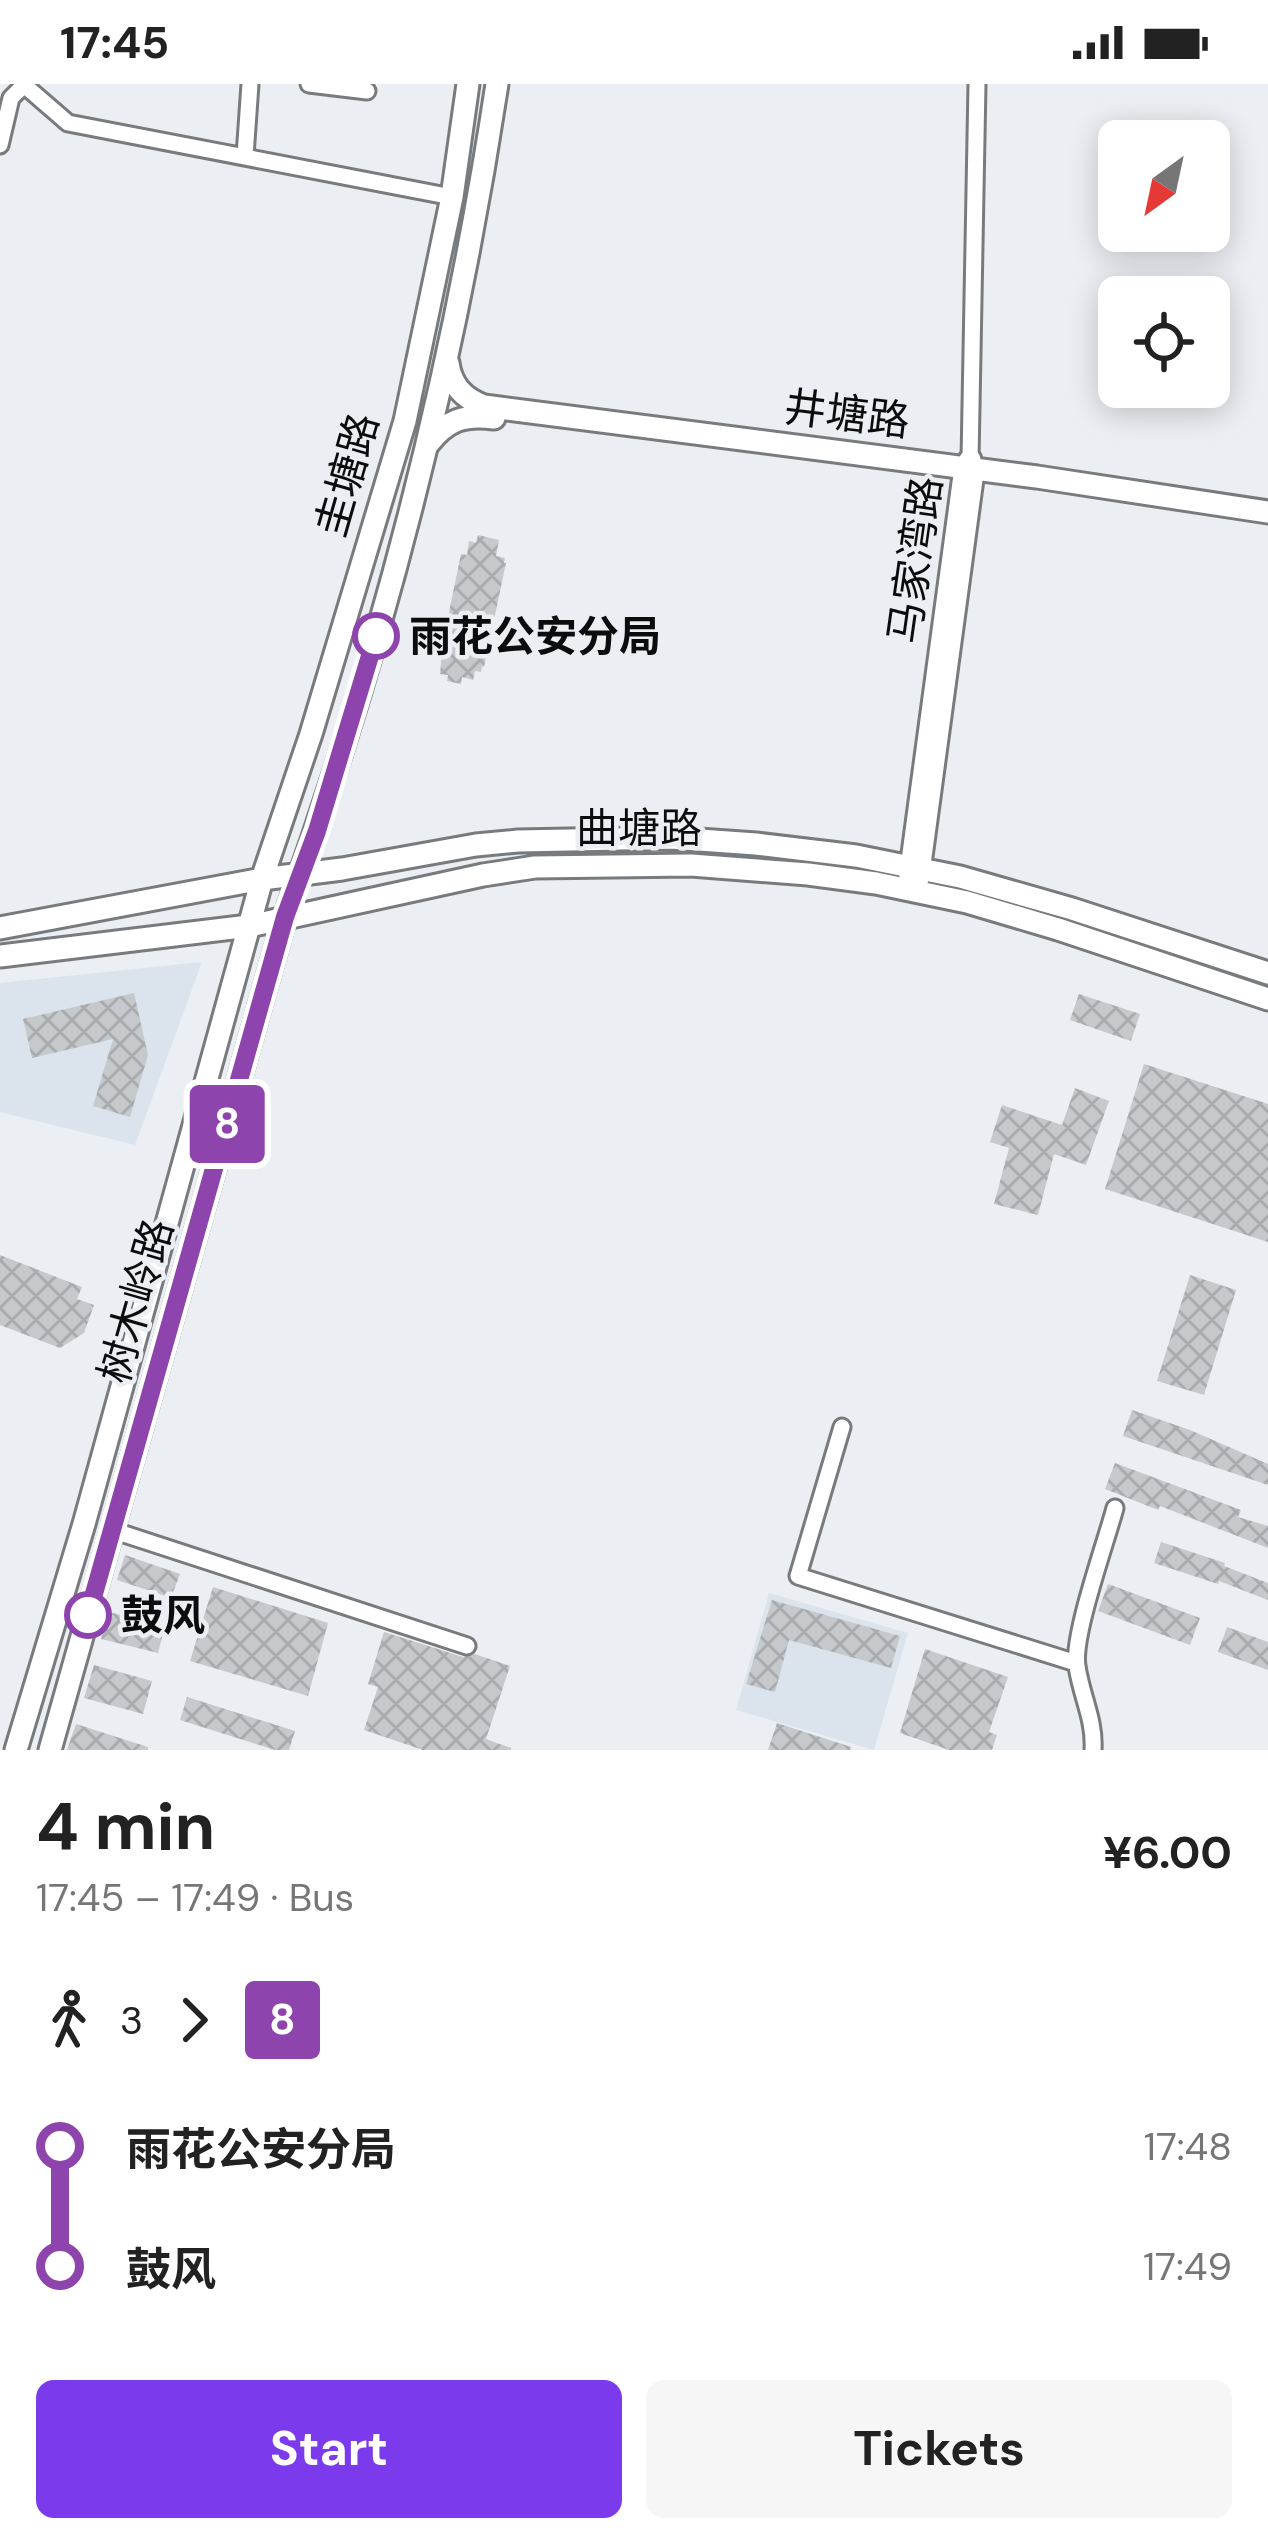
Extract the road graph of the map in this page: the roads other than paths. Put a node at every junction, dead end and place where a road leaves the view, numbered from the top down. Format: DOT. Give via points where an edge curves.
graph roads {
  1 [pos="24,84"];
  2 [pos="250,84"];
  3 [pos="310,84"];
  4 [pos="467,84"];
  5 [pos="497,84"];
  6 [pos="976,84"];
  7 [pos="367,91"];
  8 [pos="0,145"];
  9 [pos="245,156"];
  10 [pos="452,197"];
  11 [pos="448,355"];
  12 [pos="428,445"];
  13 [pos="969,471"];
  14 [pos="1268,512"];
  15 [pos="1268,521"];
  16 [pos="301,874"];
  17 [pos="262,879"];
  18 [pos="914,879"];
  19 [pos="285,917"];
  20 [pos="249,926"];
  21 [pos="0,928"];
  22 [pos="0,956"];
  23 [pos="1268,973"];
  24 [pos="1268,999"];
  25 [pos="842,1427"];
  26 [pos="1115,1508"];
  27 [pos="112,1530"];
  28 [pos="467,1646"];
  29 [pos="1076,1663"];
  30 [pos="16,1750"];
  31 [pos="50,1750"];
  32 [pos="1093,1750"];
  1 -- 8 [label="street" via="11,98"];
  1 -- 9 [label="street" via="68,123"];
  2 -- 9 [label="street"];
  3 -- 7 [label="street"];
  4 -- 10 [label="main road, 圭塘路"];
  5 -- 11 [label="main road, 圭塘路"];
  6 -- 13 [label="street"];
  9 -- 10 [label="street"];
  10 -- 17 [label="main road, 圭塘路" via="405,421"];
  11 -- 12 [label="main road, 圭塘路"];
  11 -- 13 [label="main road, 井塘路" via="454,386 484,406"];
  12 -- 13 [label="main road, 井塘路" via="457,418 481,416"];
  12 -- 16 [label="main road, 圭塘路"];
  13 -- 14 [label="main road, 井塘路"];
  13 -- 15 [label="main road, 井塘路"];
  13 -- 18 [label="main road, 马家湾路"];
  16 -- 17 [label="main road, 曲塘路"];
  16 -- 18 [label="main road, 曲塘路" via="497,843 671,838 856,856"];
  16 -- 19 [label="main road, 树木岭路"];
  17 -- 20 [label="main road, 树木岭路"];
  17 -- 21 [label="main road, 曲塘路"];
  18 -- 19 [label="main road, 曲塘路" via="691,865 535,867"];
  18 -- 23 [label="main road, 曲塘路" via="959,877"];
  18 -- 24 [label="main road, 曲塘路"];
  19 -- 20 [label="main road, 曲塘路"];
  19 -- 27 [label="main road, 树木岭路"];
  20 -- 22 [label="main road, 曲塘路"];
  20 -- 30 [label="main road, 树木岭路"];
  25 -- 29 [label="street" via="798,1576"];
  26 -- 29 [label="street"];
  27 -- 28 [label="street"];
  27 -- 31 [label="main road, 树木岭路"];
  29 -- 32 [label="street"];
}
